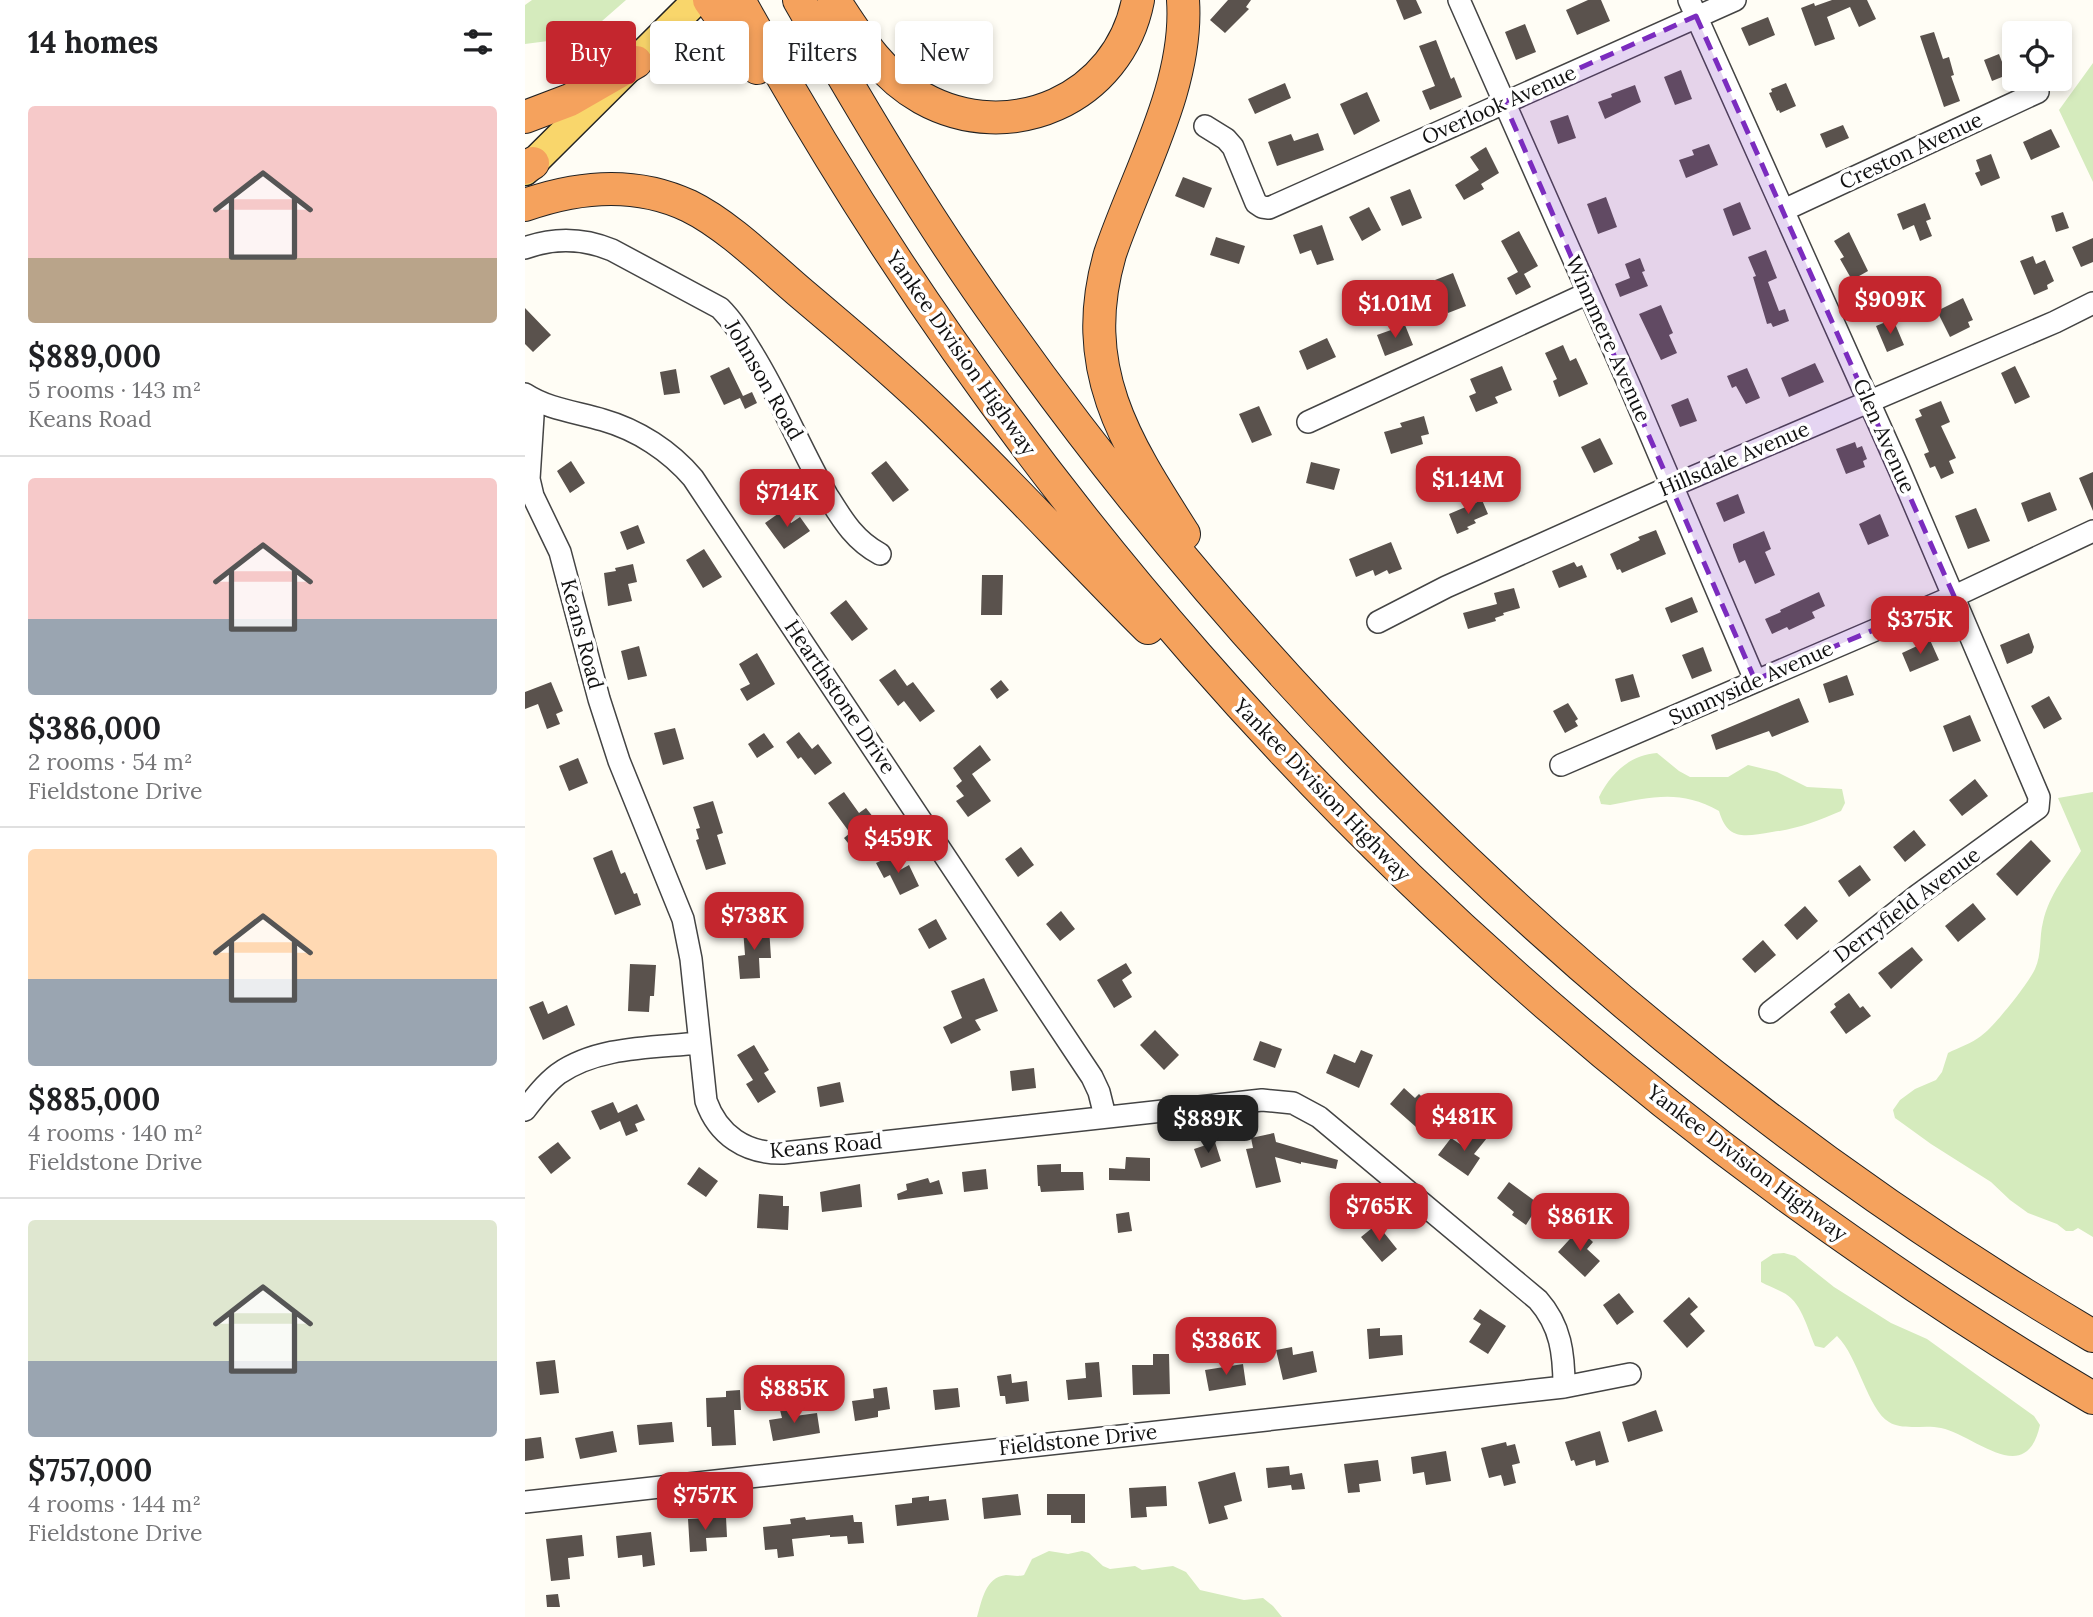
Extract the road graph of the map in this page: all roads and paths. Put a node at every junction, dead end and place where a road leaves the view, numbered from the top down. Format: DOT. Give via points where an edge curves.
graph roads {
  1 [pos="799,0"];
  2 [pos="834,0"];
  3 [pos="1138,0"];
  4 [pos="1183,0"];
  5 [pos="1459,0"];
  6 [pos="1735,0"];
  7 [pos="721,4"];
  8 [pos="1692,8"];
  9 [pos="636,62"];
  10 [pos="598,84"];
  11 [pos="613,84"];
  12 [pos="2038,92"];
  13 [pos="1504,102"];
  14 [pos="525,117"];
  15 [pos="1205,126"];
  16 [pos="528,167"];
  17 [pos="525,205"];
  18 [pos="1784,210"];
  19 [pos="525,248"];
  20 [pos="1588,293"];
  21 [pos="2093,303"];
  22 [pos="525,395"];
  23 [pos="1869,402"];
  24 [pos="1308,422"];
  25 [pos="1672,486"];
  26 [pos="2093,531"];
  27 [pos="880,554"];
  28 [pos="1954,596"];
  29 [pos="1378,622"];
  30 [pos="1248,636"];
  31 [pos="1755,680"];
  32 [pos="1561,765"];
  33 [pos="1300,769"];
  34 [pos="2039,797"];
  35 [pos="1770,1012"];
  36 [pos="699,1043"];
  37 [pos="525,1110"];
  38 [pos="1105,1116"];
  39 [pos="2093,1336"];
  40 [pos="1630,1374"];
  41 [pos="1564,1387"];
  42 [pos="2093,1398"];
  43 [pos="525,1502"];
  1 -- 30 [label="highway" via="905,181 1003,326 1123,486"];
  2 -- 3 [label="highway" via="869,52 905,88 950,111 992,118 1042,110 1087,86 1119,50"];
  4 -- 30 [label="highway" via="1177,72 1105,269 1099,306 1100,350 1111,398 1137,458"];
  5 -- 13 [label="street, Winnmere Avenue"];
  6 -- 8 [label="street, Overlook Avenue"];
  7 -- 9 [label="main road"];
  7 -- 33 [label="highway, Yankee Division Highway" via="766,81 838,170 1000,412 1140,591"];
  8 -- 13 [label="street, Overlook Avenue"];
  8 -- 18 [label="street, Glen Avenue"];
  10 -- 14 [label="highway"];
  11 -- 16 [label="main road"];
  12 -- 18 [label="street, Creston Avenue"];
  13 -- 15 [label="street, Overlook Avenue" via="1271,207 1255,201 1233,147"];
  13 -- 20 [label="street, Winnmere Avenue"];
  17 -- 33 [label="highway" via="571,192 613,188 676,201 710,219 927,404 1165,646"];
  18 -- 23 [label="street, Glen Avenue"];
  19 -- 27 [label="street, Johnson Road" via="560,240 595,244 720,308 760,365 817,478 851,533"];
  20 -- 24 [label="street"];
  20 -- 25 [label="street, Winnmere Avenue"];
  21 -- 23 [label="street, Hillsdale Avenue"];
  22 -- 36 [label="street, Keans Road" via="533,416 529,478 533,496 562,558 619,761 683,919"];
  22 -- 38 [label="street, Hearthstone Drive" via="634,432 693,478 1094,1081"];
  23 -- 25 [label="street, Hillsdale Avenue"];
  23 -- 28 [label="street, Glen Avenue"];
  25 -- 29 [label="street, Hillsdale Avenue"];
  25 -- 31 [label="street, Winnmere Avenue"];
  26 -- 28 [label="street, Sunnyside Avenue"];
  28 -- 31 [label="street, Sunnyside Avenue"];
  28 -- 34 [label="street, Glen Avenue"];
  30 -- 39 [label="highway" via="1453,848 1688,1055 1888,1204"];
  31 -- 32 [label="street, Sunnyside Avenue"];
  33 -- 42 [label="highway, Yankee Division Highway" via="1464,930 1674,1110 1932,1298"];
  34 -- 35 [label="street, Derryfield Avenue" via="2038,808"];
  36 -- 37 [label="street" via="586,1059 551,1080"];
  36 -- 38 [label="street, Keans Road" via="706,1101 715,1121 730,1138 761,1152"];
  38 -- 41 [label="street, Keans Road" via="1270,1100 1307,1109 1538,1300 1559,1333"];
  40 -- 41 [label="street, Fieldstone Drive"];
  41 -- 43 [label="street, Fieldstone Drive"];
}
